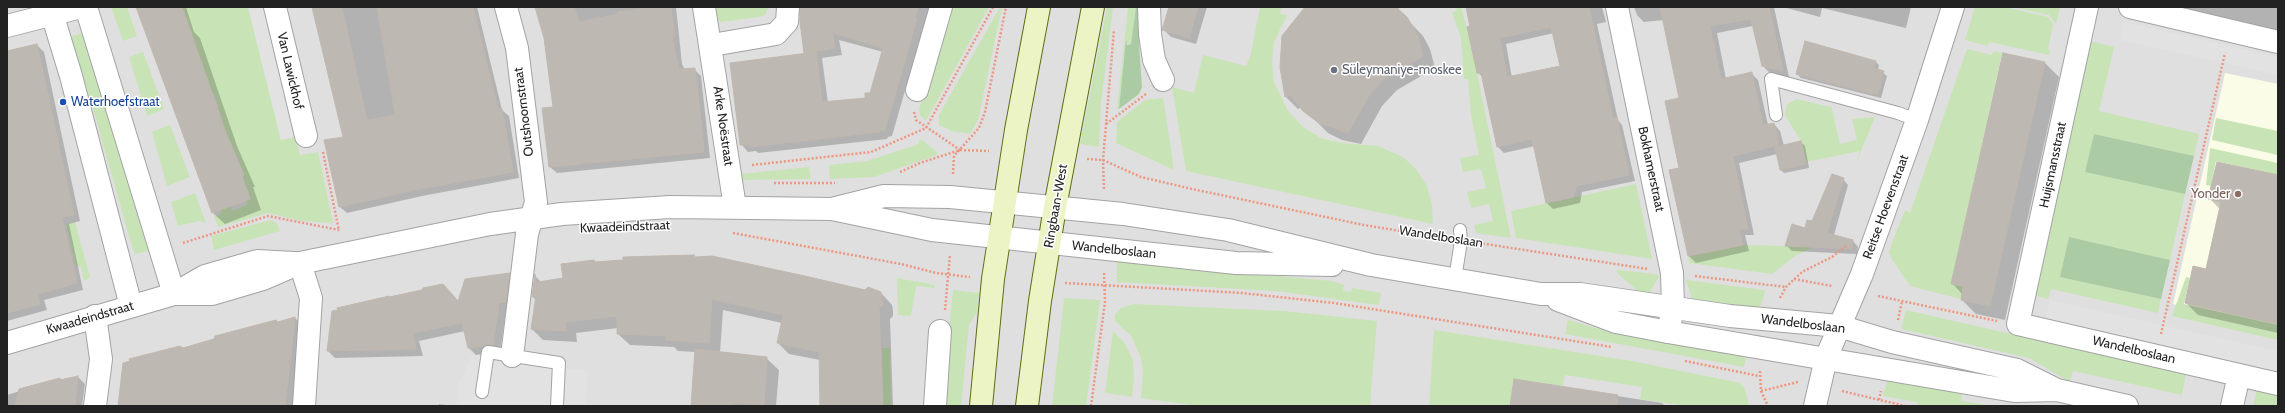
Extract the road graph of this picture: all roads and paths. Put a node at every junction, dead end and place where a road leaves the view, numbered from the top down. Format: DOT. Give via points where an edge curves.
graph roads {
  1 [pos="81,7"];
  2 [pos="86,7"];
  3 [pos="275,7"];
  4 [pos="506,7"];
  5 [pos="704,7"];
  6 [pos="788,7"];
  7 [pos="941,7"];
  8 [pos="993,7"];
  9 [pos="1006,7"];
  10 [pos="1040,7"];
  11 [pos="1093,7"];
  12 [pos="1149,7"];
  13 [pos="1617,7"];
  14 [pos="1953,7"];
  15 [pos="2087,7"];
  16 [pos="2130,7"];
  17 [pos="52,11"];
  18 [pos="7,26"];
  19 [pos="1114,28"];
  20 [pos="2230,31"];
  21 [pos="2278,42"];
  22 [pos="712,45"];
  23 [pos="1163,80"];
  24 [pos="917,90"];
  25 [pos="1776,114"];
  26 [pos="1917,120"];
  27 [pos="1106,124"];
  28 [pos="926,128"];
  29 [pos="306,136"];
  30 [pos="960,150"];
  31 [pos="729,167"];
  32 [pos="893,175"];
  33 [pos="770,183"];
  34 [pos="837,183"];
  35 [pos="950,197"];
  36 [pos="1005,203"];
  37 [pos="734,207"];
  38 [pos="1055,207"];
  39 [pos="832,209"];
  40 [pos="532,217"];
  41 [pos="339,230"];
  42 [pos="725,232"];
  43 [pos="950,232"];
  44 [pos="1460,235"];
  45 [pos="1000,238"];
  46 [pos="1049,242"];
  47 [pos="1848,243"];
  48 [pos="161,250"];
  49 [pos="344,253"];
  50 [pos="300,263"];
  51 [pos="1371,265"];
  52 [pos="1672,273"];
  53 [pos="950,275"];
  54 [pos="1455,280"];
  55 [pos="1786,287"];
  56 [pos="1856,291"];
  57 [pos="174,294"];
  58 [pos="1542,294"];
  59 [pos="131,306"];
  60 [pos="1673,308"];
  61 [pos="95,316"];
  62 [pos="2018,324"];
  63 [pos="1839,326"];
  64 [pos="940,331"];
  65 [pos="1668,332"];
  66 [pos="7,343"];
  67 [pos="1614,347"];
  68 [pos="512,356"];
  69 [pos="2156,356"];
  70 [pos="1826,358"];
  71 [pos="1682,360"];
  72 [pos="2239,375"];
  73 [pos="2278,384"];
  74 [pos="2056,390"];
  75 [pos="482,392"];
  76 [pos="1878,400"];
  77 [pos="95,406"];
  78 [pos="304,406"];
  79 [pos="557,406"];
  80 [pos="935,406"];
  81 [pos="981,406"];
  82 [pos="1027,406"];
  83 [pos="1091,406"];
  84 [pos="1768,406"];
  85 [pos="1815,406"];
  86 [pos="1905,406"];
  87 [pos="2127,406"];
  88 [pos="2232,406"];
  1 -- 17 [label="street"];
  2 -- 48 [label="street"];
  3 -- 29 [label="street, Van Lawickhof"];
  4 -- 40 [label="street, Outshoornstraat" via="517,48 536,202"];
  5 -- 22 [label="street, Arke Noëstraat"];
  6 -- 22 [label="street" via="787,22 776,34"];
  7 -- 24 [label="street"];
  8 -- 28 [label="path"];
  9 -- 30 [label="path" via="985,112 979,128"];
  10 -- 36 [label="main road" via="1021,100"];
  11 -- 38 [label="main road, Ringbaan-West"];
  12 -- 23 [label="street" via="1154,60"];
  13 -- 52 [label="street, Bokhamerstraat"];
  14 -- 26 [label="street, Reitse Hoevenstraat"];
  15 -- 62 [label="street, Huijsmansstraat"];
  16 -- 20 [label="street"];
  17 -- 18 [label="street"];
  17 -- 59 [label="street" via="72,76"];
  19 -- 27 [label="path"];
  20 -- 21 [label="street"];
  20 -- 69 [label="path"];
  22 -- 31 [label="street, Arke Noëstraat"];
  23 -- 27 [label="path"];
  25 -- 26 [label="lane" via="1770,79"];
  26 -- 56 [label="street, Reitse Hoevenstraat"];
  27 -- 44 [label="path, Wandelboslaan" via="1103,160 1141,177 1364,225"];
  28 -- 30 [label="path"];
  28 -- 31 [label="path" via="870,152"];
  29 -- 41 [label="path" via="308,148 322,146"];
  30 -- 32 [label="path"];
  30 -- 35 [label="path" via="954,156"];
  31 -- 37 [label="street, Arke Noëstraat"];
  33 -- 34 [label="path"];
  35 -- 36 [label="street, Kwaadeindstraat"];
  35 -- 39 [label="street, Kwaadeindstraat" via="884,196"];
  36 -- 38 [label="street, Kwaadeindstraat"];
  36 -- 45 [label="main road"];
  37 -- 39 [label="street, Kwaadeindstraat"];
  37 -- 40 [label="street, Kwaadeindstraat" via="670,207"];
  38 -- 46 [label="main road, Ringbaan-West"];
  38 -- 51 [label="street, Wandelboslaan" via="1123,214 1228,230"];
  39 -- 43 [label="street, Kwaadeindstraat"];
  40 -- 49 [label="street, Kwaadeindstraat"];
  40 -- 68 [label="street, Outshoornstraat" via="527,234"];
  41 -- 48 [label="path" via="268,216"];
  41 -- 49 [label="path"];
  42 -- 53 [label="path"];
  43 -- 45 [label="street, Kwaadeindstraat"];
  43 -- 53 [label="path"];
  44 -- 52 [label="path, Wandelboslaan"];
  44 -- 54 [label="lane"];
  45 -- 46 [label="street, Wandelboslaan"];
  45 -- 81 [label="main road"];
  46 -- 51 [label="street, Wandelboslaan" via="1236,263"];
  46 -- 82 [label="main road, Ringbaan-West"];
  47 -- 56 [label="path, Reitse Hoevenstraat" via="1842,251 1793,279"];
  48 -- 57 [label="street"];
  49 -- 50 [label="street, Kwaadeindstraat"];
  50 -- 57 [label="street, Kwaadeindstraat" via="263,280 212,294"];
  50 -- 78 [label="street" via="310,298"];
  51 -- 54 [label="street, Wandelboslaan"];
  52 -- 55 [label="path, Wandelboslaan"];
  52 -- 60 [label="street, Bokhamerstraat"];
  53 -- 64 [label="path"];
  54 -- 58 [label="street, Wandelboslaan"];
  56 -- 62 [label="path" via="1976,318"];
  56 -- 63 [label="street, Reitse Hoevenstraat"];
  57 -- 59 [label="street, Kwaadeindstraat"];
  58 -- 60 [label="street, Wandelboslaan" via="1580,294"];
  58 -- 65 [label="street, Wandelboslaan" via="1616,322"];
  59 -- 61 [label="street, Kwaadeindstraat"];
  60 -- 63 [label="street, Wandelboslaan"];
  60 -- 65 [label="street, Bokhamerstraat"];
  61 -- 66 [label="street, Kwaadeindstraat"];
  61 -- 77 [label="street" via="101,359"];
  62 -- 69 [label="street, Wandelboslaan"];
  63 -- 70 [label="street, Reitse Hoevenstraat"];
  63 -- 74 [label="street, Wandelboslaan" via="1892,342 2017,370"];
  64 -- 80 [label="street"];
  65 -- 70 [label="street, Wandelboslaan"];
  67 -- 83 [label="path" via="1334,303 1242,293 1104,285 1105,302"];
  68 -- 75 [label="lane" via="488,352"];
  68 -- 79 [label="lane" via="559,363"];
  69 -- 72 [label="street, Wandelboslaan"];
  70 -- 74 [label="street, Wandelboslaan" via="2014,391"];
  70 -- 85 [label="street, Reitse Hoevenstraat"];
  71 -- 84 [label="path" via="1760,376 1761,391"];
  72 -- 73 [label="street, Wandelboslaan"];
  72 -- 88 [label="street"];
  74 -- 87 [label="street, Wandelboslaan"];
  76 -- 86 [label="path"];
}
